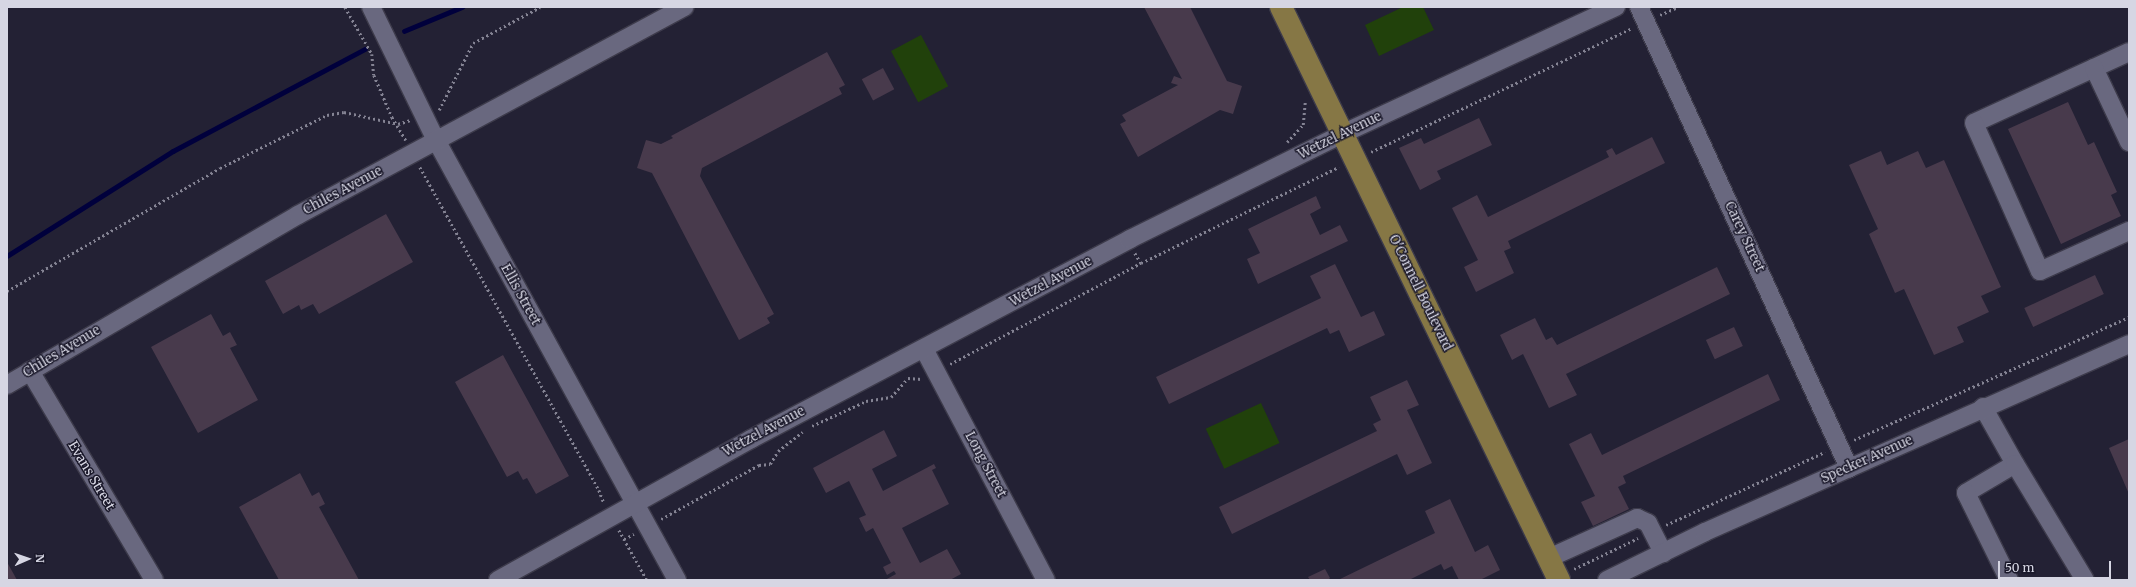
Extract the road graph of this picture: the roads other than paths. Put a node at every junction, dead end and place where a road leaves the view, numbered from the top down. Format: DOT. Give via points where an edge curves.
graph roads {
  1 [pos="371,7"];
  2 [pos="686,7"];
  3 [pos="1281,7"];
  4 [pos="1616,7"];
  5 [pos="1643,14"];
  6 [pos="2129,52"];
  7 [pos="2094,68"];
  8 [pos="1342,134"];
  9 [pos="436,140"];
  10 [pos="2129,142"];
  11 [pos="2129,231"];
  12 [pos="2129,344"];
  13 [pos="924,349"];
  14 [pos="30,371"];
  15 [pos="7,385"];
  16 [pos="1983,408"];
  17 [pos="2015,464"];
  18 [pos="1849,468"];
  19 [pos="633,503"];
  20 [pos="1663,552"];
  21 [pos="1549,558"];
  22 [pos="154,580"];
  23 [pos="498,580"];
  24 [pos="677,580"];
  25 [pos="1046,580"];
  26 [pos="1559,580"];
  27 [pos="1607,580"];
  28 [pos="2009,580"];
  29 [pos="2085,580"];
  1 -- 9 [label="street, Ellis Street"];
  2 -- 9 [label="street, Chiles Avenue"];
  3 -- 8 [label="main road, O'Connell Boulevard"];
  4 -- 8 [label="street, Wetzel Avenue"];
  5 -- 18 [label="street, Carey Street"];
  6 -- 7 [label="street"];
  7 -- 10 [label="street"];
  7 -- 11 [label="street" via="1974,123 2040,271"];
  8 -- 13 [label="street, Wetzel Avenue" via="1128,240"];
  8 -- 21 [label="main road, O'Connell Boulevard"];
  9 -- 14 [label="street, Chiles Avenue" via="298,215"];
  9 -- 19 [label="street, Ellis Street"];
  12 -- 16 [label="street, Specker Avenue"];
  13 -- 19 [label="street, Wetzel Avenue"];
  13 -- 25 [label="street, Long Street"];
  14 -- 15 [label="street, Chiles Avenue"];
  14 -- 22 [label="street, Evans Street"];
  16 -- 17 [label="street"];
  16 -- 18 [label="street, Specker Avenue"];
  17 -- 28 [label="street" via="1966,493"];
  17 -- 29 [label="street"];
  18 -- 20 [label="street, Specker Avenue"];
  19 -- 23 [label="street, Wetzel Avenue"];
  19 -- 24 [label="street, Ellis Street"];
  20 -- 21 [label="street" via="1648,523 1637,518"];
  20 -- 27 [label="street, Specker Avenue"];
  21 -- 26 [label="main road, O'Connell Boulevard"];
}
